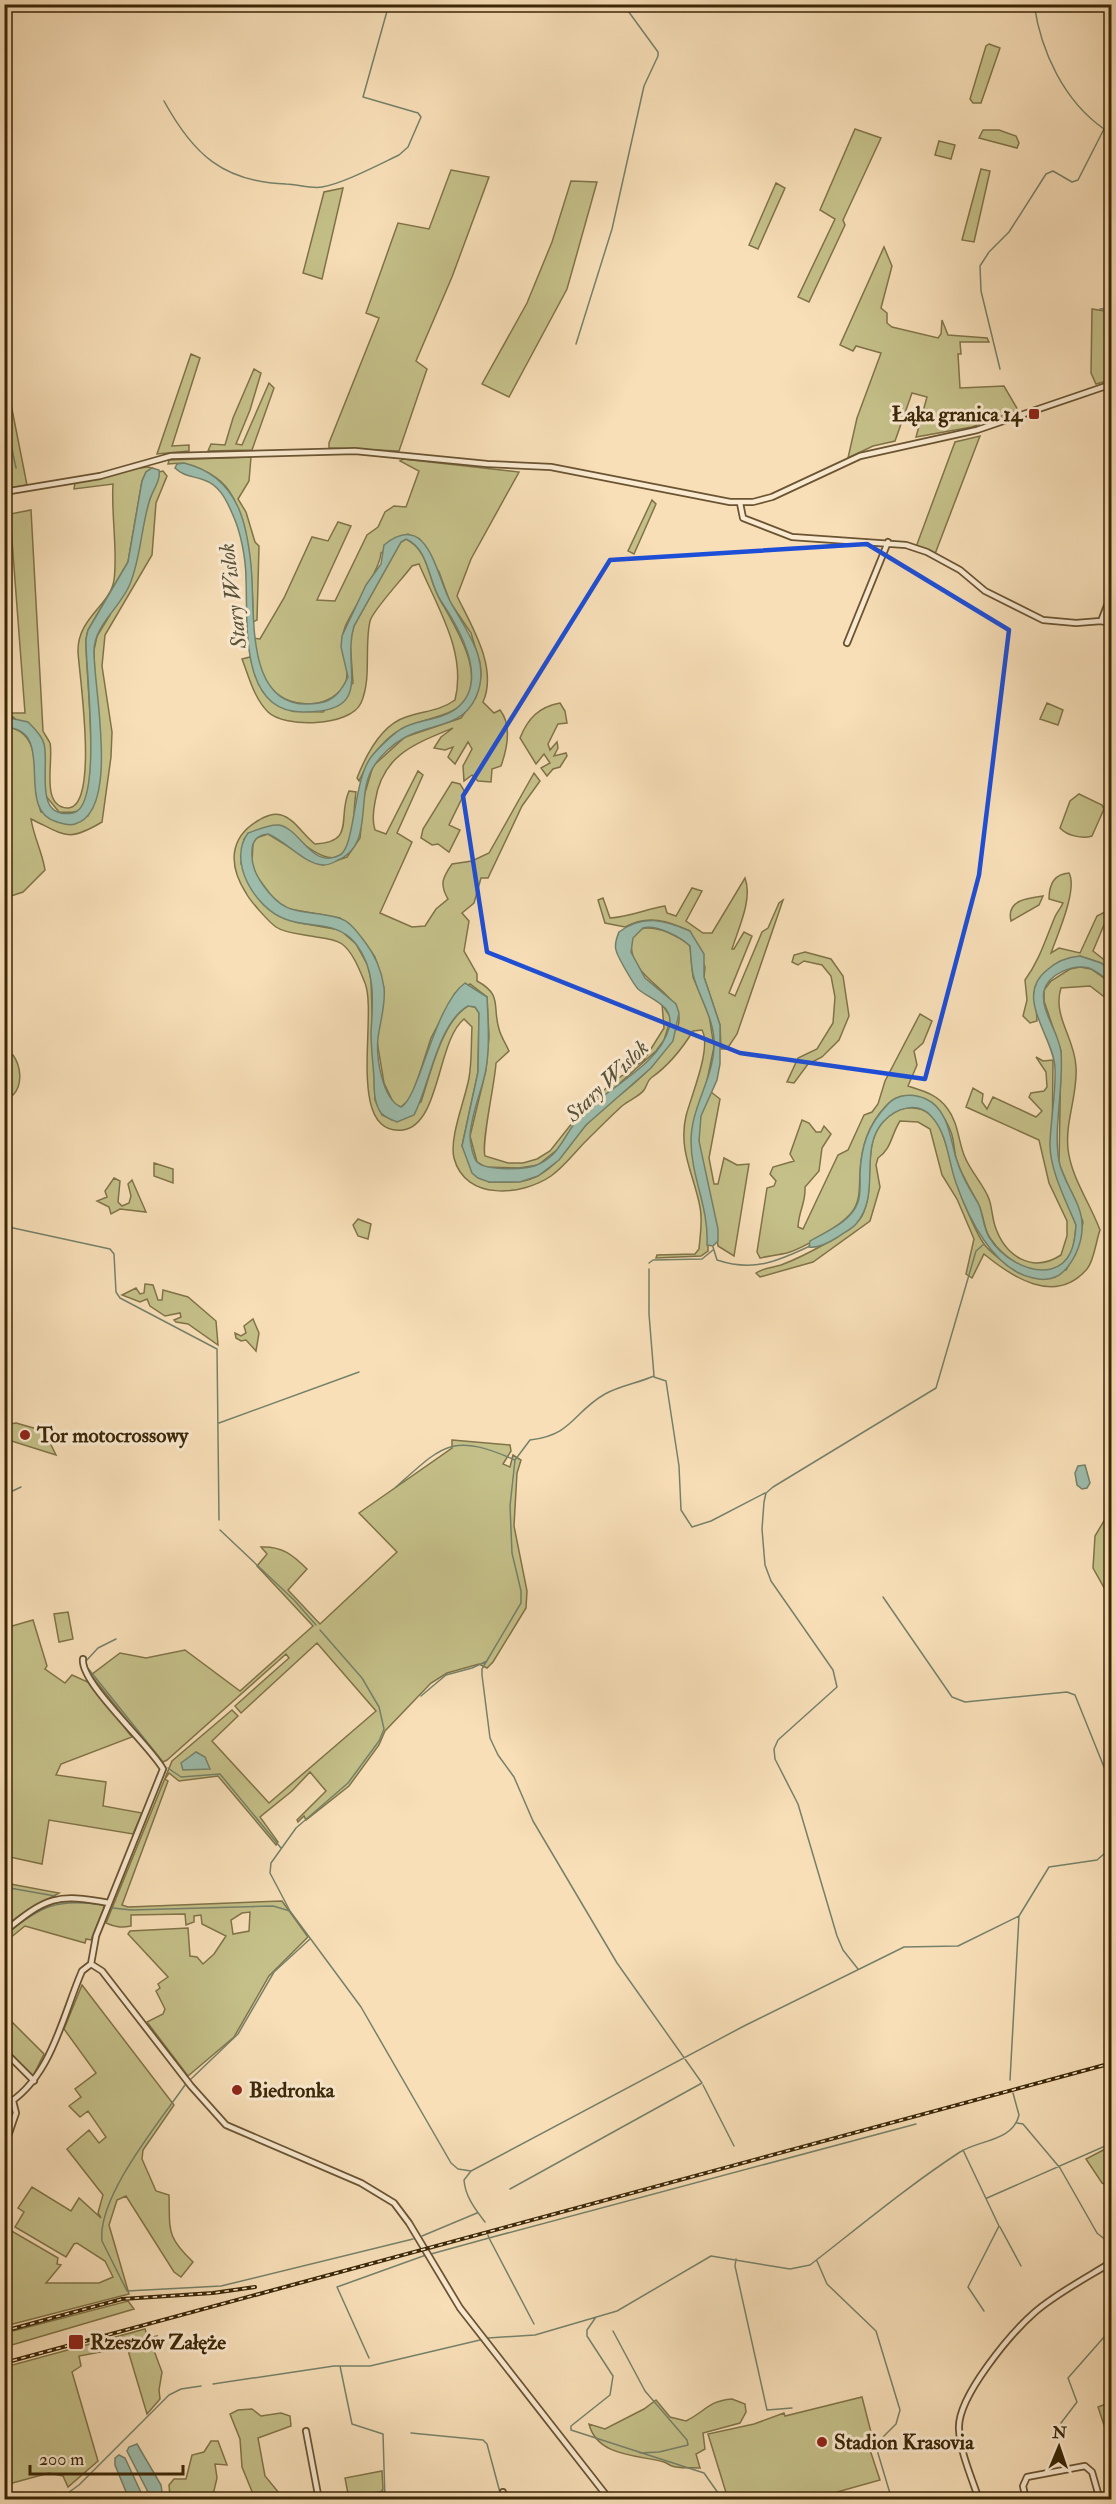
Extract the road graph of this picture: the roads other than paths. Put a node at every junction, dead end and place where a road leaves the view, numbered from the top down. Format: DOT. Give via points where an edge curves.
graph roads {
  1 [pos="1112,384"];
  2 [pos="4,492"];
  3 [pos="740,503"];
  4 [pos="888,542"];
  5 [pos="1112,593"];
  6 [pos="1101,621"];
  7 [pos="1112,624"];
  8 [pos="847,643"];
  9 [pos="83,1659"];
  10 [pos="109,1902"];
  11 [pos="4,1932"];
  12 [pos="91,1964"];
  13 [pos="4,2051"];
  14 [pos="34,2081"];
  15 [pos="13,2101"];
  16 [pos="4,2106"];
  17 [pos="4,2148"];
  18 [pos="1112,2262"];
  19 [pos="306,2431"];
  20 [pos="502,2492"];
  21 [pos="319,2499"];
  22 [pos="505,2499"];
  23 [pos="610,2499"];
  24 [pos="979,2499"];
  25 [pos="1026,2499"];
  26 [pos="1100,2499"];
  1 -- 3 [label="street" via="977,430 867,453 772,497"];
  2 -- 3 [label="street" via="100,476 183,454 355,451 551,466"];
  3 -- 4 [label="street" via="743,518 792,537"];
  4 -- 6 [label="street" via="927,552 960,570 985,591 1043,620"];
  4 -- 8 [label="street"];
  5 -- 6 [label="street"];
  6 -- 7 [label="street"];
  9 -- 10 [label="street" via="84,1669 96,1688 163,1769"];
  10 -- 11 [label="street" via="62,1897 29,1913"];
  10 -- 12 [label="street" via="92,1948"];
  12 -- 14 [label="street" via="82,1971"];
  12 -- 23 [label="street" via="102,1971 187,2082 226,2125 361,2183 394,2203 460,2308"];
  13 -- 14 [label="street"];
  14 -- 15 [label="street"];
  15 -- 16 [label="street"];
  15 -- 17 [label="street" via="16,2113"];
  18 -- 24 [label="street" via="1032,2315 968,2395 959,2429"];
  19 -- 21 [label="street"];
  20 -- 22 [label="street"];
  25 -- 26 [label="street" via="1023,2486 1027,2477 1085,2466 1092,2472"];
}
